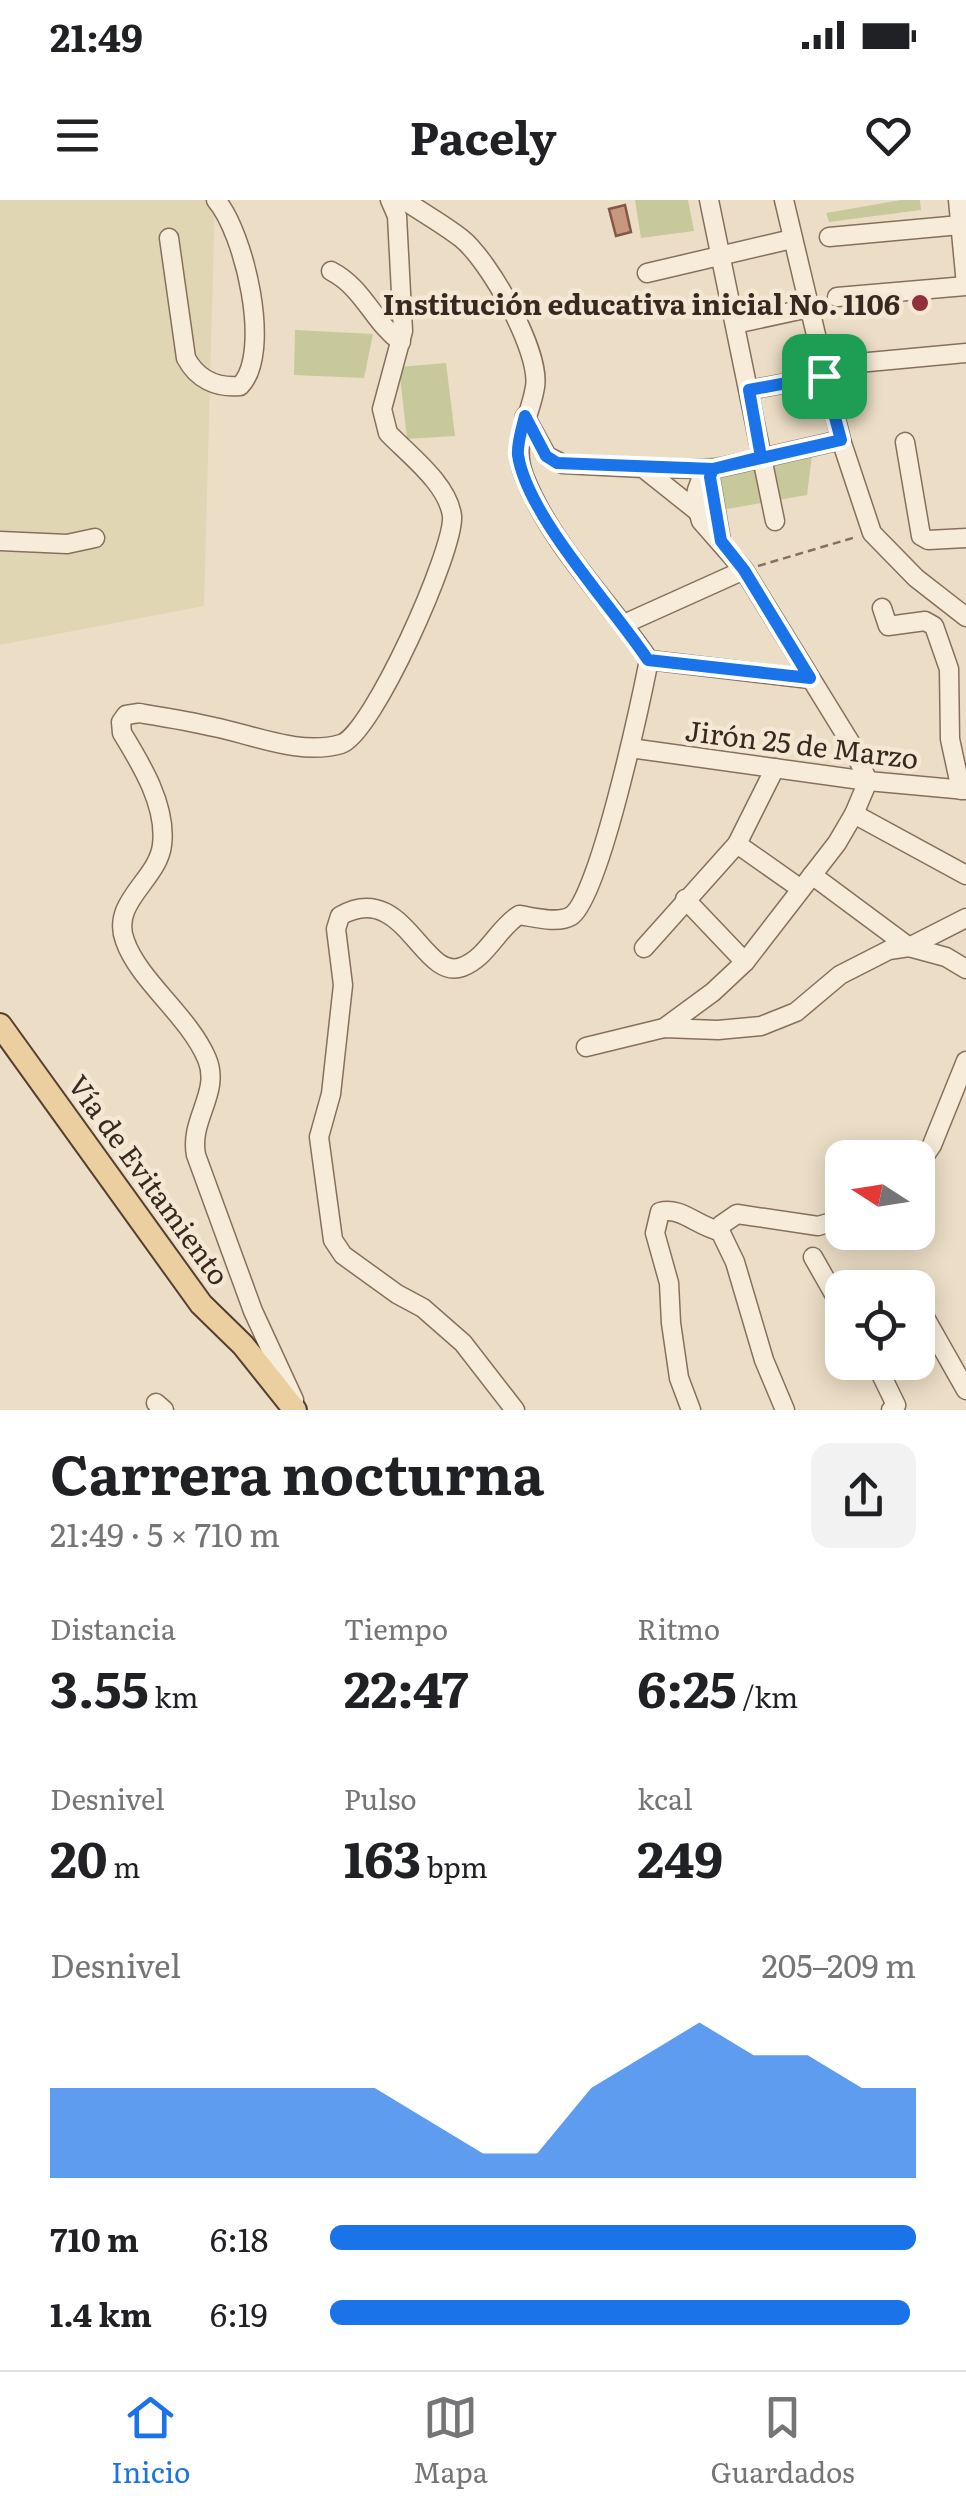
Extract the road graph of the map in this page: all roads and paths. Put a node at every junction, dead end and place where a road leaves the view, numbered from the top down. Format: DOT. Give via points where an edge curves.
graph roads {
  1 [pos="216,200"];
  2 [pos="390,200"];
  3 [pos="404,200"];
  4 [pos="708,200"];
  5 [pos="784,200"];
  6 [pos="961,214"];
  7 [pos="829,237"];
  8 [pos="169,238"];
  9 [pos="792,240"];
  10 [pos="720,256"];
  11 [pos="331,271"];
  12 [pos="647,272"];
  13 [pos="966,283"];
  14 [pos="837,297"];
  15 [pos="809,308"];
  16 [pos="736,324"];
  17 [pos="401,342"];
  18 [pos="966,353"];
  19 [pos="858,364"];
  20 [pos="824,376"];
  21 [pos="749,390"];
  22 [pos="525,416"];
  23 [pos="841,440"];
  24 [pos="905,442"];
  25 [pos="761,457"];
  26 [pos="642,468"];
  27 [pos="713,469"];
  28 [pos="697,511"];
  29 [pos="775,521"];
  30 [pos="872,533"];
  31 [pos="95,538"];
  32 [pos="966,538"];
  33 [pos="0,541"];
  34 [pos="721,541"];
  35 [pos="744,570"];
  36 [pos="882,608"];
  37 [pos="966,617"];
  38 [pos="624,624"];
  39 [pos="648,660"];
  40 [pos="958,667"];
  41 [pos="810,678"];
  42 [pos="958,737"];
  43 [pos="630,748"];
  44 [pos="775,768"];
  45 [pos="868,781"];
  46 [pos="964,790"];
  47 [pos="854,814"];
  48 [pos="737,844"];
  49 [pos="966,875"];
  50 [pos="806,882"];
  51 [pos="685,899"];
  52 [pos="966,918"];
  53 [pos="909,947"];
  54 [pos="644,948"];
  55 [pos="745,962"];
  56 [pos="966,969"];
  57 [pos="0,1025"];
  58 [pos="664,1028"];
  59 [pos="586,1047"];
  60 [pos="966,1061"];
  61 [pos="934,1140"];
  62 [pos="825,1224"];
  63 [pos="720,1231"];
  64 [pos="813,1258"];
  65 [pos="825,1279"];
  66 [pos="935,1335"];
  67 [pos="882,1380"];
  68 [pos="966,1390"];
  69 [pos="894,1408"];
  70 [pos="297,1410"];
  71 [pos="515,1410"];
  72 [pos="691,1410"];
  73 [pos="785,1410"];
  1 -- 8 [label="street" via="238,236 250,298 255,344 240,386 209,382 186,358"];
  2 -- 17 [label="street" via="397,216"];
  3 -- 22 [label="street" via="464,240 486,266 534,362 536,386"];
  4 -- 10 [label="street"];
  5 -- 9 [label="street"];
  6 -- 7 [label="street"];
  6 -- 13 [label="street"];
  9 -- 10 [label="street"];
  9 -- 15 [label="street"];
  10 -- 12 [label="street"];
  10 -- 16 [label="street"];
  11 -- 17 [label="street" via="360,293"];
  13 -- 14 [label="street"];
  15 -- 16 [label="street"];
  15 -- 20 [label="street"];
  16 -- 21 [label="street"];
  17 -- 70 [label="street" via="384,422 435,483 452,520 394,677 356,735 344,744 305,748 140,713 126,714 121,722 156,797 162,844 122,918 124,940 206,1058 211,1080 194,1131 196,1155"];
  18 -- 19 [label="street"];
  20 -- 21 [label="street"];
  20 -- 23 [label="street"];
  21 -- 25 [label="street"];
  22 -- 26 [label="street" via="546,456 557,463"];
  22 -- 38 [label="street" via="517,451 524,476 572,559"];
  23 -- 25 [label="street"];
  23 -- 30 [label="street"];
  24 -- 32 [label="street" via="921,536"];
  25 -- 27 [label="street"];
  25 -- 29 [label="street"];
  26 -- 27 [label="street"];
  26 -- 28 [label="street"];
  27 -- 28 [label="street" via="700,482"];
  27 -- 34 [label="street"];
  28 -- 34 [label="street"];
  30 -- 35 [label="path"];
  30 -- 37 [label="street"];
  31 -- 33 [label="street" via="67,544"];
  34 -- 35 [label="street"];
  35 -- 38 [label="street"];
  35 -- 41 [label="street"];
  36 -- 40 [label="street" via="888,626 934,626"];
  38 -- 39 [label="street"];
  39 -- 41 [label="street"];
  39 -- 43 [label="street"];
  40 -- 42 [label="street"];
  41 -- 45 [label="street"];
  42 -- 46 [label="street"];
  43 -- 44 [label="street, Jirón 25 de Marzo"];
  43 -- 71 [label="street" via="604,845 574,915 518,915 456,969 442,966 377,908 347,912 336,929 342,985 331,1094 319,1138 333,1240 343,1255 423,1308 463,1344"];
  44 -- 45 [label="street, Jirón 25 de Marzo"];
  44 -- 48 [label="street"];
  45 -- 46 [label="street, Jirón 25 de Marzo"];
  45 -- 47 [label="street"];
  47 -- 49 [label="street"];
  47 -- 50 [label="street"];
  48 -- 50 [label="street"];
  48 -- 51 [label="street"];
  50 -- 53 [label="street"];
  50 -- 55 [label="street"];
  51 -- 54 [label="street"];
  51 -- 55 [label="street"];
  52 -- 53 [label="street"];
  53 -- 56 [label="street"];
  53 -- 58 [label="street" via="840,974 796,1012 761,1026"];
  55 -- 58 [label="street"];
  57 -- 70 [label="main road, Vía de Evitamiento" via="201,1304"];
  58 -- 59 [label="street"];
  60 -- 61 [label="street"];
  62 -- 63 [label="street" via="737,1214"];
  63 -- 72 [label="street" via="674,1210 660,1212 655,1226 669,1282 679,1378"];
  63 -- 73 [label="street"];
  64 -- 65 [label="street"];
  66 -- 68 [label="street"];
  67 -- 69 [label="street"];
}
